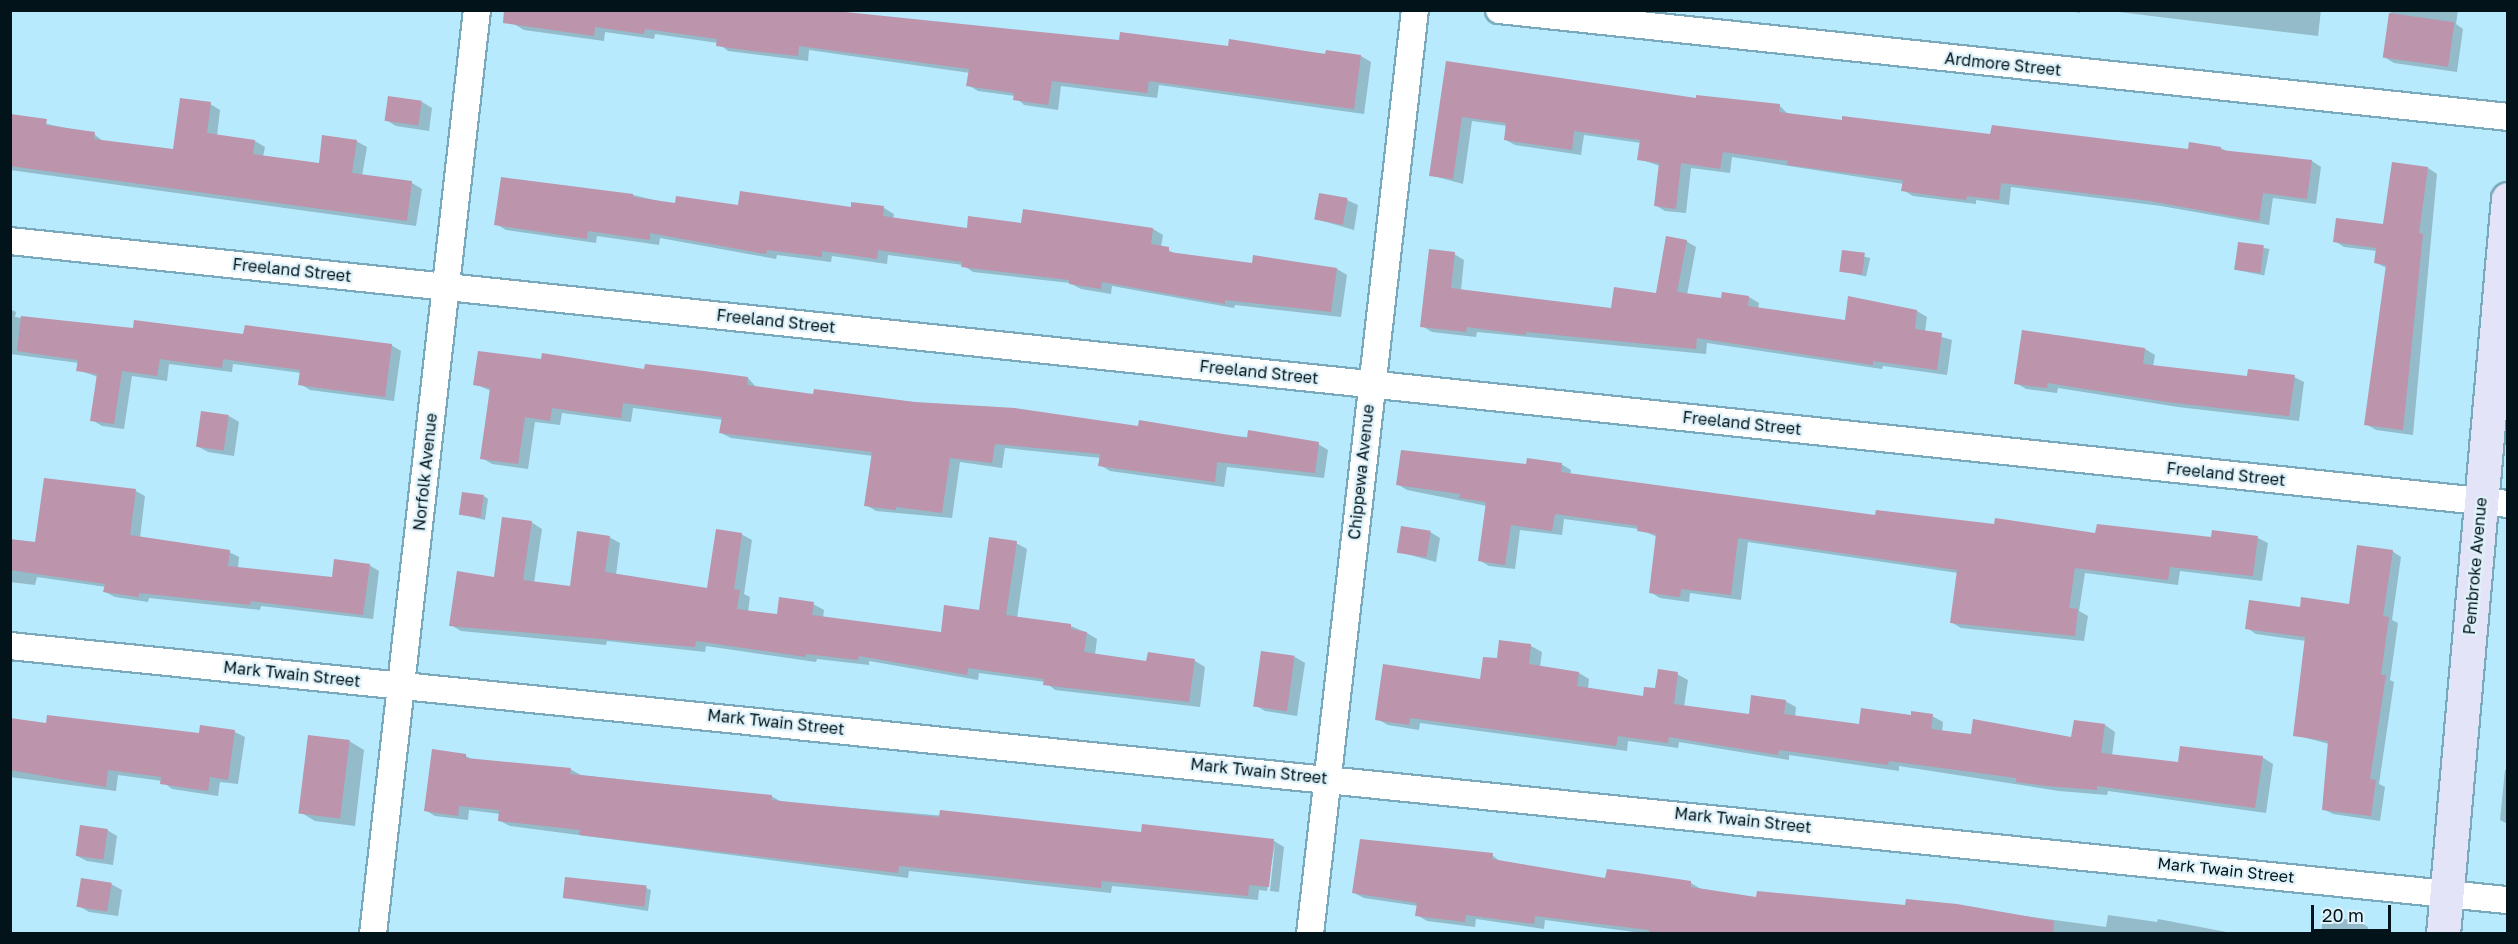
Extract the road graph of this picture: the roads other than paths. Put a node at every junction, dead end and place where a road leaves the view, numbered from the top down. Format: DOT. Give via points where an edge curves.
graph roads {
  1 [pos="477,10"];
  2 [pos="1415,10"];
  3 [pos="1499,10"];
  4 [pos="2508,117"];
  5 [pos="2508,199"];
  6 [pos="10,241"];
  7 [pos="446,286"];
  8 [pos="1370,384"];
  9 [pos="2494,502"];
  10 [pos="10,646"];
  11 [pos="401,685"];
  12 [pos="1327,777"];
  13 [pos="2446,893"];
  14 [pos="2508,900"];
  15 [pos="373,933"];
  16 [pos="1310,933"];
  17 [pos="2443,933"];
  1 -- 7 [label="street, Norfolk Avenue"];
  2 -- 8 [label="street, Chippewa Avenue"];
  3 -- 4 [label="street, Ardmore Street"];
  5 -- 9 [label="street, Pembroke Avenue"];
  6 -- 7 [label="street, Freeland Street"];
  7 -- 8 [label="street, Freeland Street"];
  7 -- 11 [label="street, Norfolk Avenue"];
  8 -- 9 [label="street, Freeland Street"];
  8 -- 12 [label="street, Chippewa Avenue"];
  9 -- 13 [label="street, Pembroke Avenue"];
  10 -- 11 [label="street, Mark Twain Street"];
  11 -- 12 [label="street, Mark Twain Street"];
  11 -- 15 [label="street, Norfolk Avenue"];
  12 -- 13 [label="street, Mark Twain Street"];
  12 -- 16 [label="street, Chippewa Avenue"];
  13 -- 14 [label="street, Mark Twain Street"];
  13 -- 17 [label="street, Pembroke Avenue"];
}
